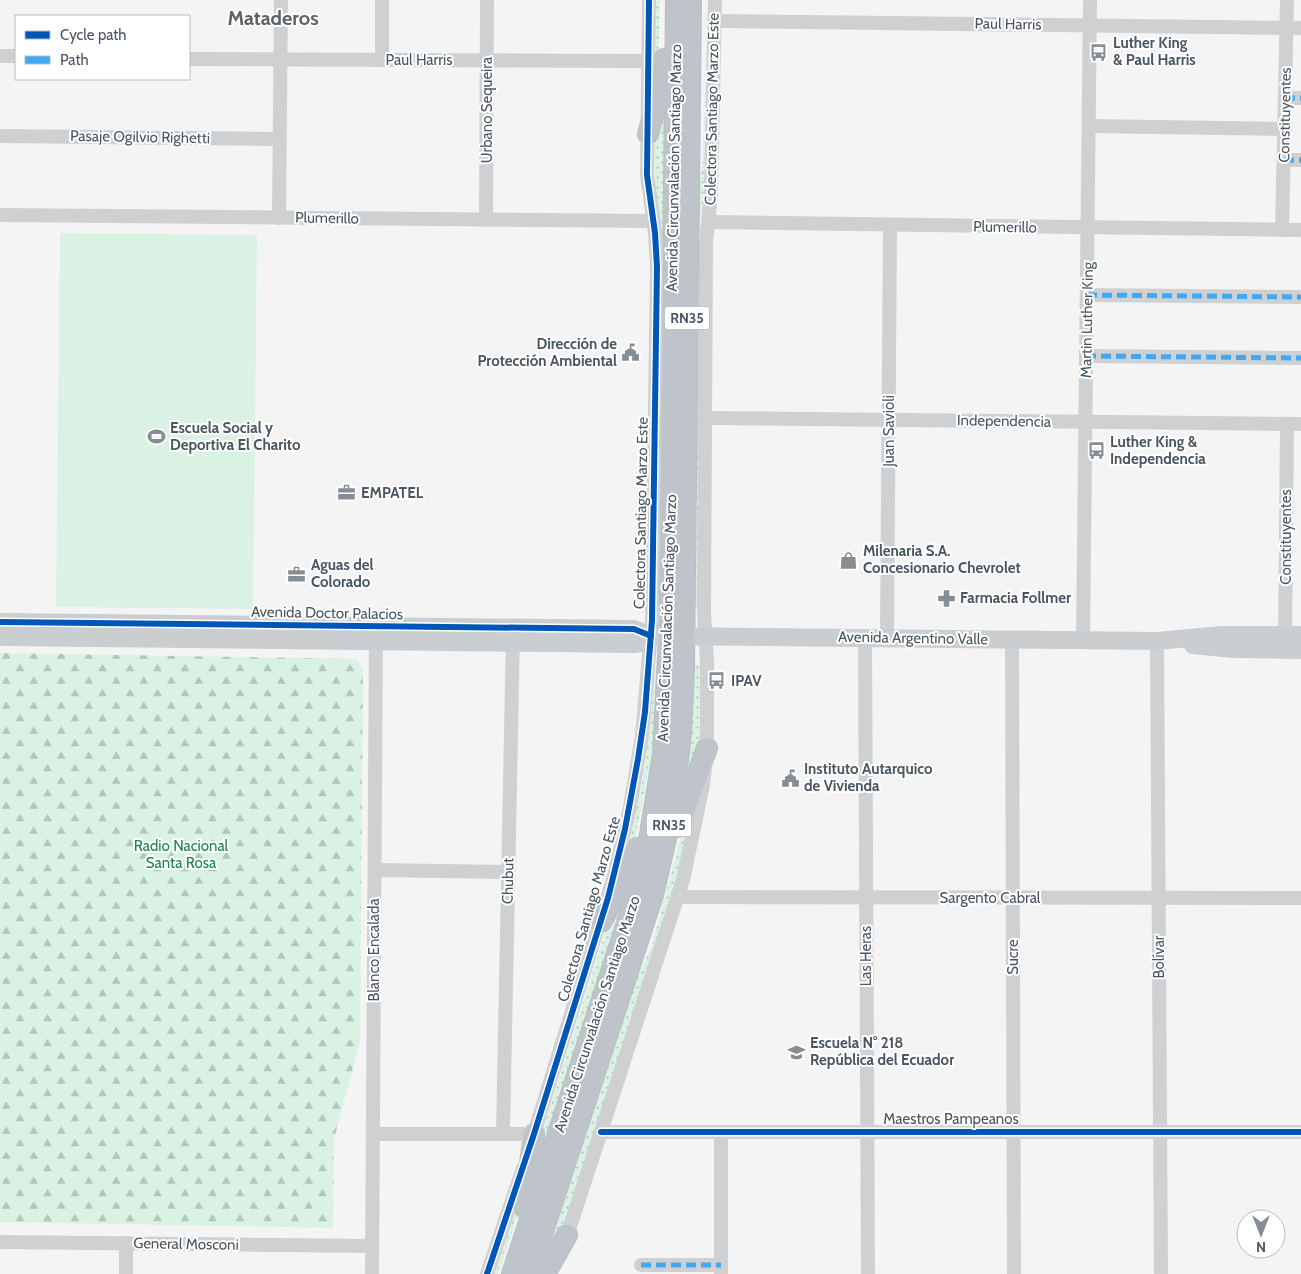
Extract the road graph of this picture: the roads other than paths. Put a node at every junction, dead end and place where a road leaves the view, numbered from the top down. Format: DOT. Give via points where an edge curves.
graph roads {
  1 [pos="280,0"];
  2 [pos="382,0"];
  3 [pos="487,0"];
  4 [pos="649,0"];
  5 [pos="664,0"];
  6 [pos="676,0"];
  7 [pos="691,0"];
  8 [pos="704,0"];
  9 [pos="715,0"];
  10 [pos="1090,0"];
  11 [pos="1287,0"];
  12 [pos="714,21"];
  13 [pos="1090,25"];
  14 [pos="1286,27"];
  15 [pos="1301,28"];
  16 [pos="0,56"];
  17 [pos="15,56"];
  18 [pos="190,59"];
  19 [pos="280,59"];
  20 [pos="382,60"];
  21 [pos="487,60"];
  22 [pos="649,61"];
  23 [pos="1285,98"];
  24 [pos="1301,98"];
  25 [pos="1089,126"];
  26 [pos="1284,128"];
  27 [pos="648,134"];
  28 [pos="0,136"];
  29 [pos="279,139"];
  30 [pos="1284,160"];
  31 [pos="1301,160"];
  32 [pos="0,215"];
  33 [pos="278,218"];
  34 [pos="486,220"];
  35 [pos="654,221"];
  36 [pos="688,221"];
  37 [pos="708,222"];
  38 [pos="890,225"];
  39 [pos="1088,228"];
  40 [pos="1282,230"];
  41 [pos="1301,230"];
  42 [pos="1087,295"];
  43 [pos="1301,297"];
  44 [pos="1086,356"];
  45 [pos="1301,358"];
  46 [pos="707,418"];
  47 [pos="889,420"];
  48 [pos="1086,422"];
  49 [pos="1287,424"];
  50 [pos="1301,424"];
  51 [pos="0,622"];
  52 [pos="376,634"];
  53 [pos="513,635"];
  54 [pos="668,636"];
  55 [pos="705,636"];
  56 [pos="0,637"];
  57 [pos="865,638"];
  58 [pos="887,638"];
  59 [pos="1012,639"];
  60 [pos="1083,640"];
  61 [pos="1157,641"];
  62 [pos="1293,643"];
  63 [pos="668,687"];
  64 [pos="707,748"];
  65 [pos="375,870"];
  66 [pos="508,872"];
  67 [pos="678,897"];
  68 [pos="866,898"];
  69 [pos="1012,898"];
  70 [pos="1159,898"];
  71 [pos="1301,898"];
  72 [pos="601,922"];
  73 [pos="617,1008"];
  74 [pos="601,1132"];
  75 [pos="720,1132"];
  76 [pos="867,1132"];
  77 [pos="1013,1132"];
  78 [pos="1160,1132"];
  79 [pos="1301,1132"];
  80 [pos="373,1134"];
  81 [pos="503,1134"];
  82 [pos="534,1134"];
  83 [pos="567,1235"];
  84 [pos="0,1242"];
  85 [pos="126,1243"];
  86 [pos="372,1246"];
  87 [pos="641,1265"];
  88 [pos="721,1269"];
  89 [pos="126,1274"];
  90 [pos="372,1274"];
  91 [pos="487,1274"];
  92 [pos="503,1274"];
  93 [pos="512,1274"];
  94 [pos="529,1274"];
  95 [pos="544,1274"];
  96 [pos="554,1274"];
  97 [pos="868,1274"];
  98 [pos="1014,1274"];
  99 [pos="1161,1274"];
  1 -- 19 [label="street"];
  2 -- 20 [label="street"];
  3 -- 21 [label="street, Urbano Sequeira"];
  4 -- 22 [label="street, Colectora Santiago Marzo Este"];
  5 -- 27 [label="highway" via="663,75"];
  6 -- 54 [label="highway, Avenida Circunvalación Santiago Marzo / RN35"];
  7 -- 36 [label="highway, Avenida Circunvalación Santiago Marzo / RN35"];
  8 -- 36 [label="highway" via="700,23 699,157"];
  9 -- 12 [label="street, Colectora Santiago Marzo Este"];
  10 -- 13 [label="street, Martin Luther King"];
  11 -- 14 [label="street, Constituyentes"];
  12 -- 13 [label="street, Paul Harris"];
  12 -- 37 [label="street, Colectora Santiago Marzo Este"];
  13 -- 14 [label="street, Paul Harris"];
  13 -- 25 [label="street, Martin Luther King"];
  14 -- 15 [label="street, Paul Harris"];
  14 -- 23 [label="street, Constituyentes"];
  16 -- 17 [label="street"];
  18 -- 19 [label="street, Paul Harris"];
  19 -- 20 [label="street, Paul Harris"];
  19 -- 29 [label="street"];
  20 -- 21 [label="street, Paul Harris"];
  21 -- 22 [label="street, Paul Harris"];
  21 -- 34 [label="street, Urbano Sequeira"];
  22 -- 27 [label="street, Colectora Santiago Marzo Este"];
  23 -- 24 [label="street"];
  23 -- 26 [label="street, Constituyentes"];
  25 -- 26 [label="street"];
  25 -- 39 [label="street, Martin Luther King"];
  26 -- 30 [label="street, Constituyentes"];
  27 -- 35 [label="street, Colectora Santiago Marzo Este" via="648,183"];
  28 -- 29 [label="street, Pasaje Ogilvio Righetti"];
  29 -- 33 [label="street"];
  30 -- 31 [label="street"];
  30 -- 40 [label="street, Constituyentes"];
  32 -- 33 [label="street, Plumerillo"];
  33 -- 34 [label="street, Plumerillo"];
  34 -- 35 [label="street, Plumerillo"];
  35 -- 54 [label="street, Colectora Santiago Marzo Este"];
  36 -- 54 [label="highway, Avenida Circunvalación Santiago Marzo / RN35"];
  37 -- 38 [label="street, Plumerillo"];
  37 -- 46 [label="street, Colectora Santiago Marzo Este"];
  38 -- 39 [label="street, Plumerillo"];
  38 -- 47 [label="street, Juan Savioli"];
  39 -- 40 [label="street, Plumerillo"];
  39 -- 42 [label="street, Martin Luther King"];
  40 -- 41 [label="street, Plumerillo"];
  42 -- 43 [label="street"];
  42 -- 44 [label="street, Martin Luther King"];
  44 -- 45 [label="street"];
  44 -- 48 [label="street, Martin Luther King"];
  46 -- 47 [label="street, Independencia"];
  46 -- 55 [label="street, Colectora Santiago Marzo Este"];
  47 -- 48 [label="street, Independencia"];
  47 -- 58 [label="street, Juan Savioli"];
  48 -- 49 [label="street, Independencia"];
  48 -- 60 [label="street, Martin Luther King"];
  49 -- 50 [label="street, Independencia"];
  49 -- 62 [label="street, Constituyentes"];
  51 -- 52 [label="main road, Avenida Doctor Palacios"];
  52 -- 53 [label="main road, Avenida Doctor Palacios"];
  52 -- 56 [label="main road, Avenida Doctor Palacios"];
  52 -- 65 [label="street, Blanco Encalada"];
  53 -- 54 [label="main road, Avenida Doctor Palacios" via="634,644"];
  53 -- 66 [label="street, Chubut"];
  54 -- 55 [label="main road, Avenida Argentino Valle"];
  54 -- 63 [label="highway, Avenida Circunvalación Santiago Marzo / RN35"];
  54 -- 72 [label="street, Colectora Santiago Marzo Este" via="638,760 622,845"];
  54 -- 73 [label="highway, Avenida Circunvalación Santiago Marzo / RN35" via="681,733 668,826 653,894"];
  55 -- 57 [label="main road, Avenida Argentino Valle"];
  55 -- 64 [label="street, Colectora Santiago Marzo Este"];
  57 -- 58 [label="main road, Avenida Argentino Valle"];
  57 -- 68 [label="street, Las Heras"];
  58 -- 59 [label="main road, Avenida Argentino Valle"];
  59 -- 60 [label="main road, Avenida Argentino Valle"];
  59 -- 69 [label="street, Sucre"];
  60 -- 61 [label="main road, Avenida Argentino Valle"];
  61 -- 62 [label="main road, Avenida Argentino Valle" via="1222,649"];
  61 -- 70 [label="street, Bolívar"];
  63 -- 72 [label="highway" via="637,848"];
  63 -- 93 [label="highway, Avenida Circunvalación Santiago Marzo / RN35" via="657,794 638,888"];
  64 -- 67 [label="street, Colectora Santiago Marzo Este" via="700,805"];
  64 -- 73 [label="highway" via="680,820 649,945"];
  65 -- 66 [label="street"];
  65 -- 80 [label="street, Blanco Encalada"];
  66 -- 81 [label="street, Chubut"];
  67 -- 68 [label="street, Sargento Cabral"];
  67 -- 74 [label="street, Colectora Santiago Marzo Este"];
  68 -- 69 [label="street, Sargento Cabral"];
  68 -- 76 [label="street, Las Heras"];
  69 -- 70 [label="street, Sargento Cabral"];
  69 -- 77 [label="street, Sucre"];
  70 -- 71 [label="street, Sargento Cabral"];
  70 -- 78 [label="street, Bolívar"];
  72 -- 82 [label="street, Colectora Santiago Marzo Este"];
  73 -- 94 [label="highway, Avenida Circunvalación Santiago Marzo / RN35"];
  74 -- 75 [label="street, Maestros Pampeanos"];
  74 -- 83 [label="street, Colectora Santiago Marzo Este"];
  75 -- 76 [label="street, Maestros Pampeanos"];
  75 -- 88 [label="street"];
  76 -- 77 [label="street, Maestros Pampeanos"];
  76 -- 97 [label="street, Las Heras"];
  77 -- 78 [label="street, Maestros Pampeanos"];
  77 -- 98 [label="street, Sucre"];
  78 -- 79 [label="street, Maestros Pampeanos"];
  78 -- 99 [label="street, Bolívar"];
  80 -- 81 [label="street"];
  80 -- 86 [label="street, Blanco Encalada"];
  81 -- 82 [label="street"];
  82 -- 91 [label="street, Colectora Santiago Marzo Este"];
  82 -- 92 [label="highway" via="525,1202"];
  83 -- 95 [label="highway"];
  83 -- 96 [label="street, Colectora Santiago Marzo Este"];
  84 -- 85 [label="street, General Mosconi"];
  85 -- 86 [label="street, General Mosconi"];
  85 -- 89 [label="street"];
  86 -- 90 [label="street, Blanco Encalada"];
  87 -- 88 [label="street"];
}
